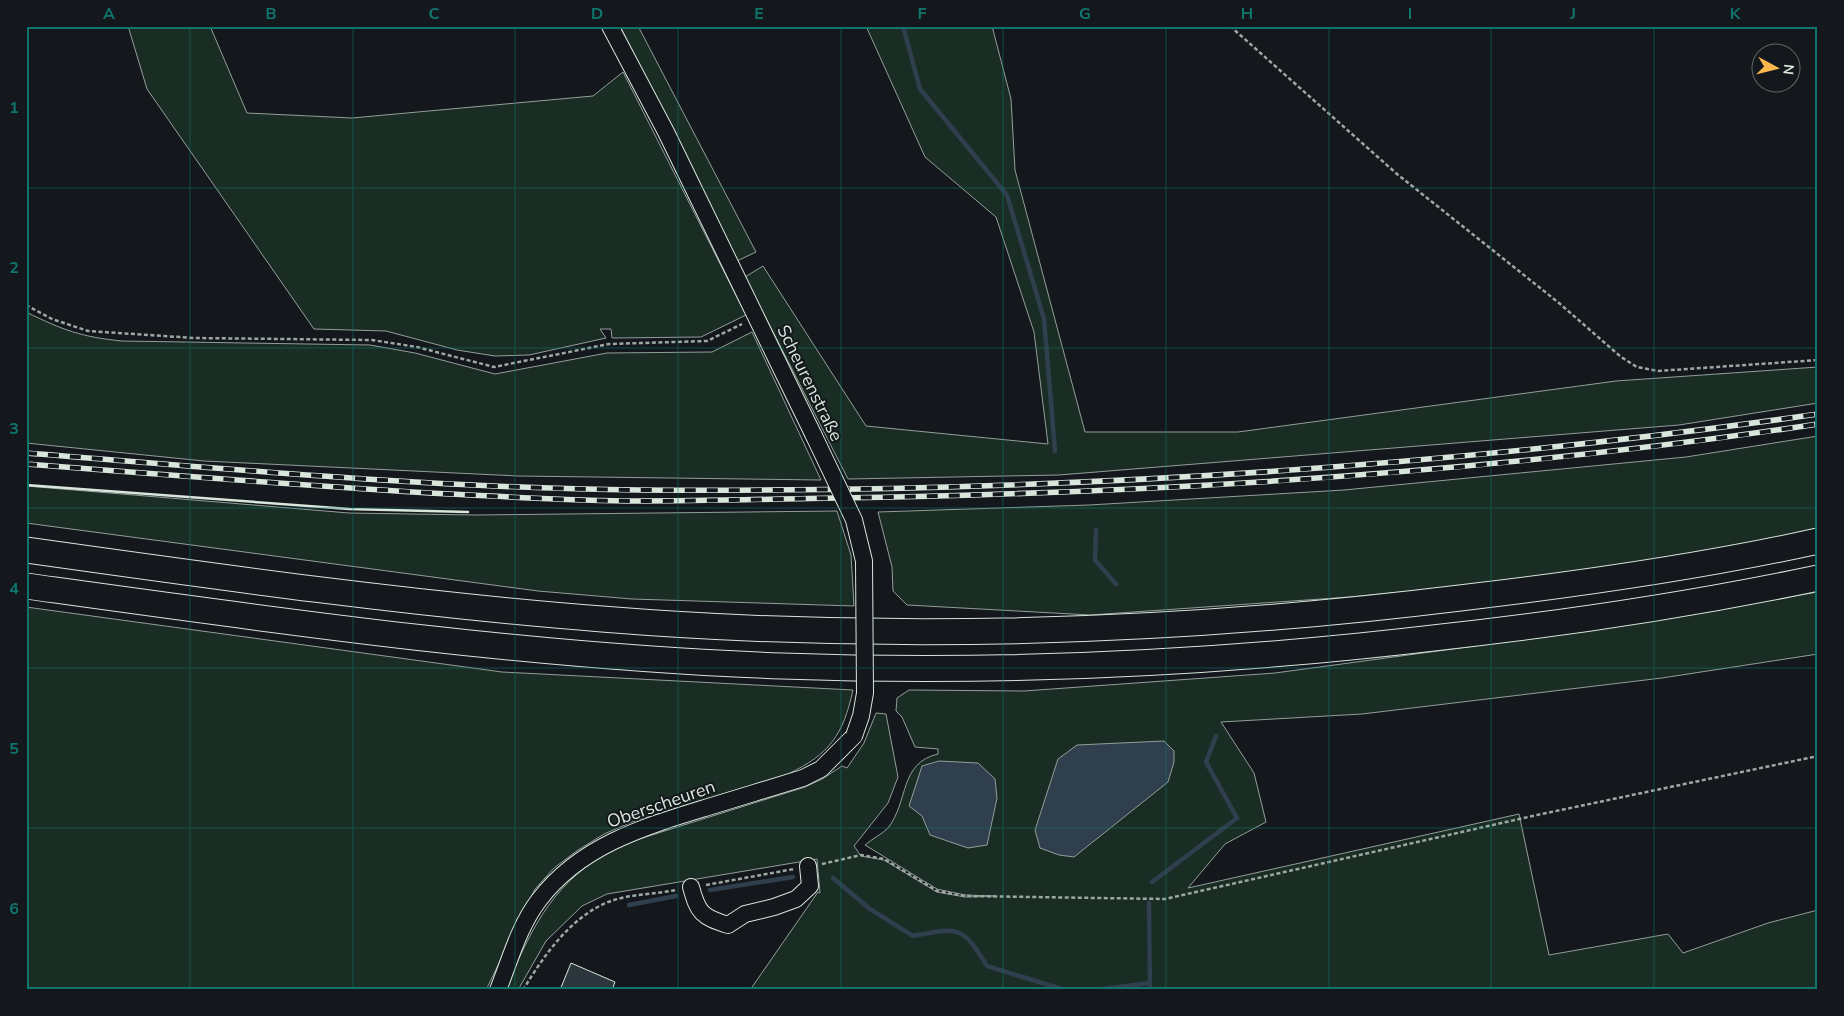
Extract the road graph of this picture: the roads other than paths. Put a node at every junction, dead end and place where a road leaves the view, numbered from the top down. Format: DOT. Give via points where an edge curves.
graph roads {
  1 [pos="610,26"];
  2 [pos="1818,541"];
  3 [pos="26,550"];
  4 [pos="1818,578"];
  5 [pos="26,586"];
  6 [pos="821,769"];
  7 [pos="808,866"];
  8 [pos="691,887"];
  9 [pos="498,990"];
  1 -- 6 [label="street, Scheurenstraße, bridge" via="666,132 854,520 864,562 865,693 854,736"];
  2 -- 3 [label="highway" via="1673,569 1386,607 1252,619 980,631 781,629 596,619 294,588"];
  4 -- 5 [label="highway" via="1563,622 1388,644 1254,656 979,668 783,666 585,654 447,642"];
  6 -- 9 [label="street, Oberscheuren" via="803,778 640,828 591,852 558,878 538,901 522,930"];
  7 -- 8 [label="street" via="810,886 796,899 746,914 728,925 708,919 697,908"];
}
